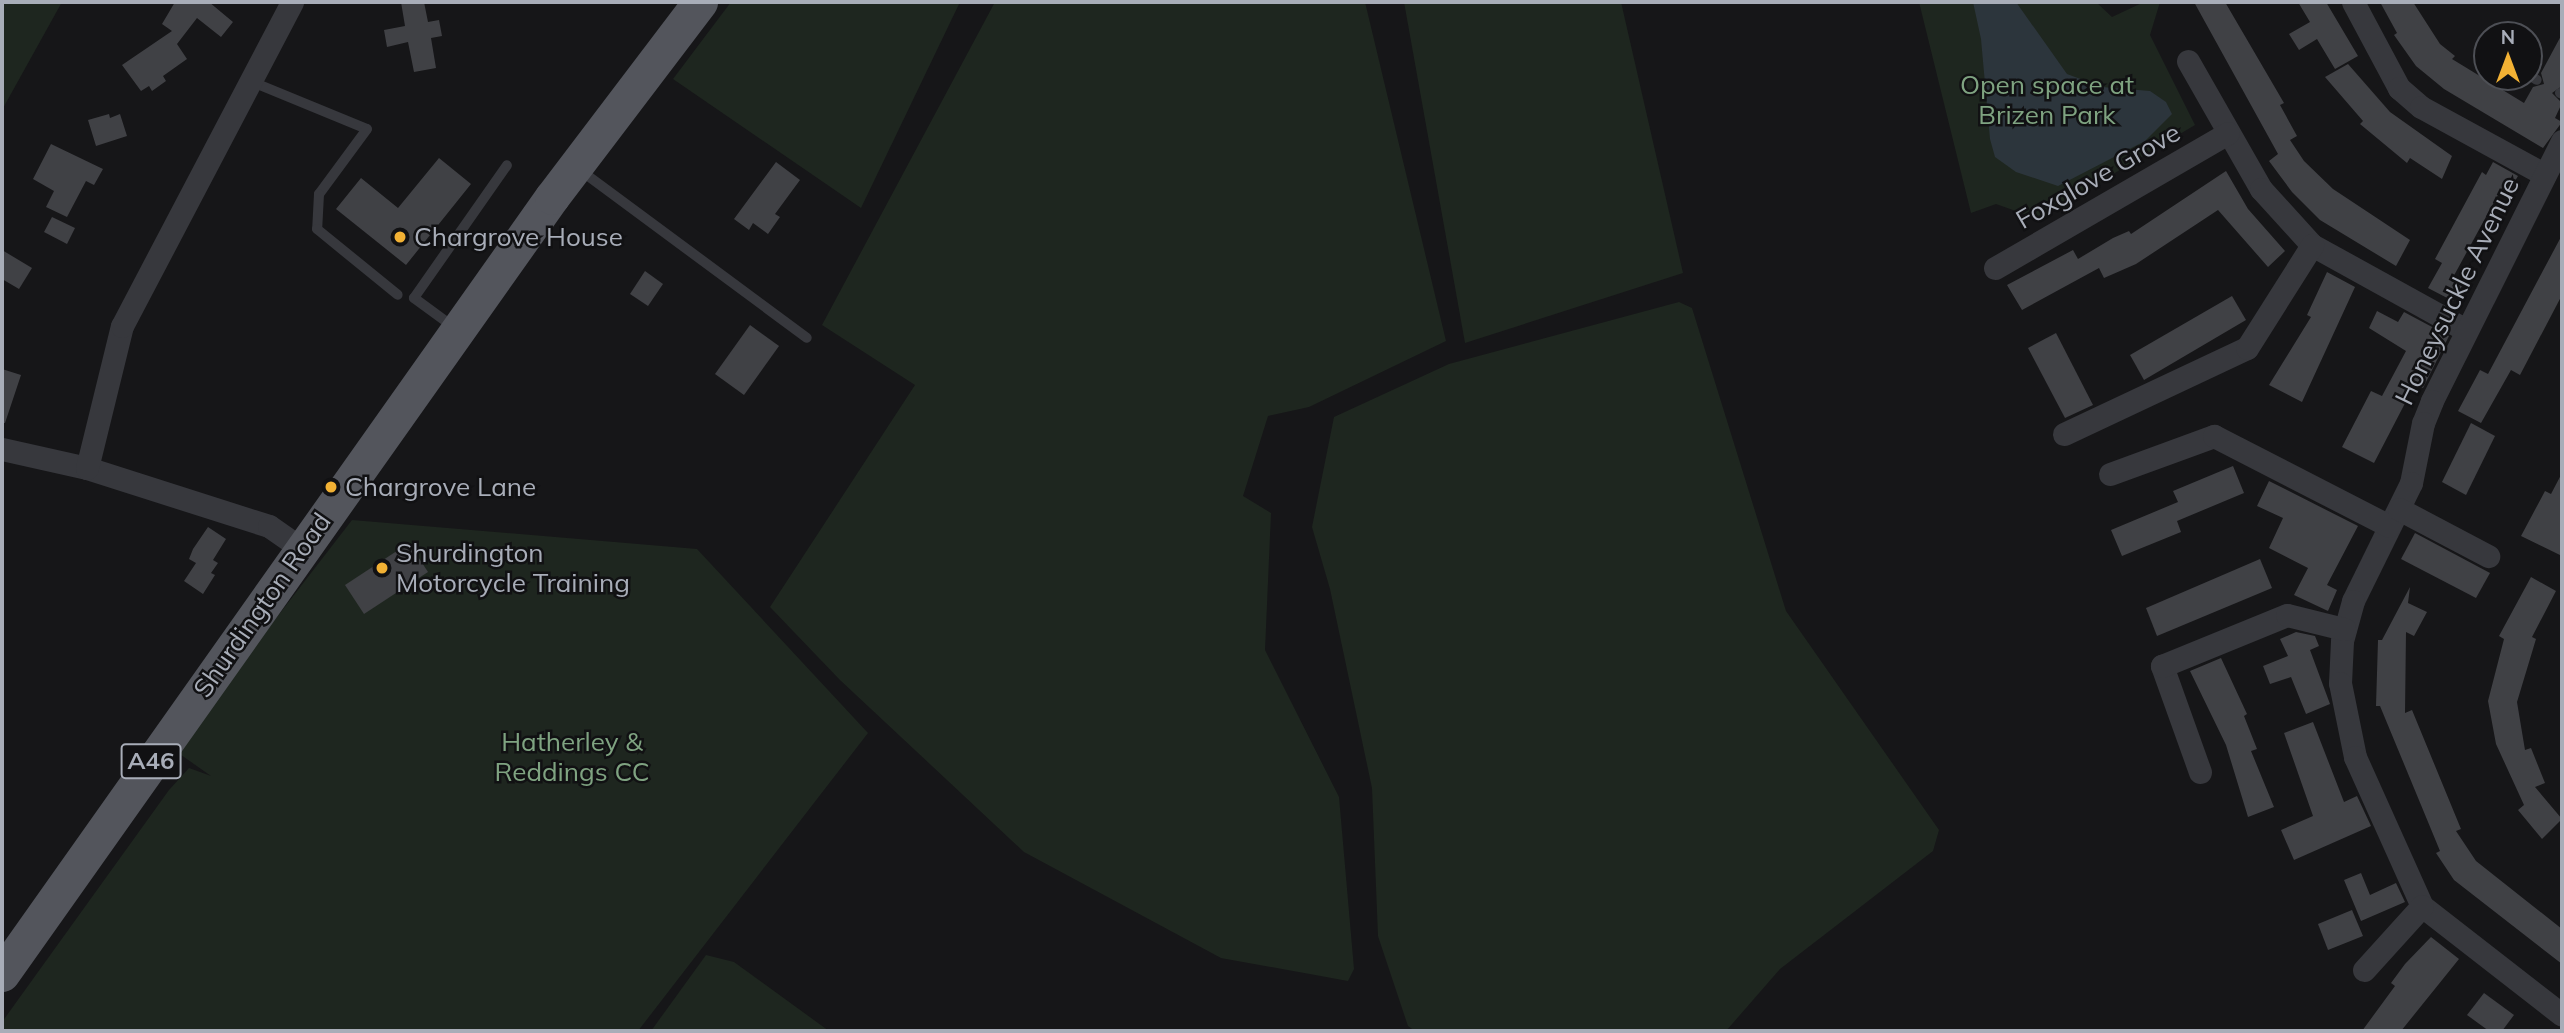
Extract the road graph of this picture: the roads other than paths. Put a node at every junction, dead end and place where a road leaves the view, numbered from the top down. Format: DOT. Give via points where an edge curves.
graph roads {
  1 [pos="292,2"];
  2 [pos="700,2"];
  3 [pos="2353,2"];
  4 [pos="2188,61"];
  5 [pos="250,81"];
  6 [pos="2228,133"];
  7 [pos="2562,141"];
  8 [pos="507,165"];
  9 [pos="575,166"];
  10 [pos="2545,175"];
  11 [pos="2312,245"];
  12 [pos="1995,268"];
  13 [pos="398,295"];
  14 [pos="457,330"];
  15 [pos="2466,330"];
  16 [pos="807,338"];
  17 [pos="2064,434"];
  18 [pos="2,449"];
  19 [pos="87,468"];
  20 [pos="2110,474"];
  21 [pos="2394,518"];
  22 [pos="302,549"];
  23 [pos="2488,556"];
  24 [pos="2344,629"];
  25 [pos="2200,772"];
  26 [pos="2422,906"];
  27 [pos="2364,970"];
  28 [pos="2,974"];
  29 [pos="2562,1014"];
  1 -- 5 [label="street"];
  2 -- 9 [label="main road, Shurdington Road / A46"];
  3 -- 10 [label="street" via="2399,88 2439,117"];
  4 -- 6 [label="street"];
  5 -- 13 [label="lane" via="367,129 319,194 317,229"];
  5 -- 19 [label="street" via="122,326"];
  6 -- 11 [label="street" via="2261,189"];
  6 -- 12 [label="street, Foxglove Grove"];
  7 -- 10 [label="street, Honeysuckle Avenue"];
  8 -- 14 [label="lane" via="414,298"];
  9 -- 14 [label="main road, Shurdington Road / A46"];
  9 -- 16 [label="lane"];
  10 -- 15 [label="street, Honeysuckle Avenue"];
  11 -- 15 [label="street"];
  11 -- 17 [label="street" via="2247,348"];
  14 -- 22 [label="main road, Shurdington Road / A46"];
  15 -- 21 [label="street, Honeysuckle Avenue" via="2423,423 2418,463"];
  18 -- 19 [label="street"];
  19 -- 22 [label="street" via="269,526"];
  20 -- 21 [label="street" via="2214,436"];
  21 -- 23 [label="street"];
  21 -- 24 [label="street, Honeysuckle Avenue" via="2360,584"];
  22 -- 28 [label="main road, Shurdington Road / A46"];
  24 -- 25 [label="street" via="2287,615 2162,666"];
  24 -- 26 [label="street, Honeysuckle Avenue" via="2340,683 2347,733 2397,860"];
  26 -- 27 [label="street"];
  26 -- 29 [label="street, Honeysuckle Avenue"];
}
